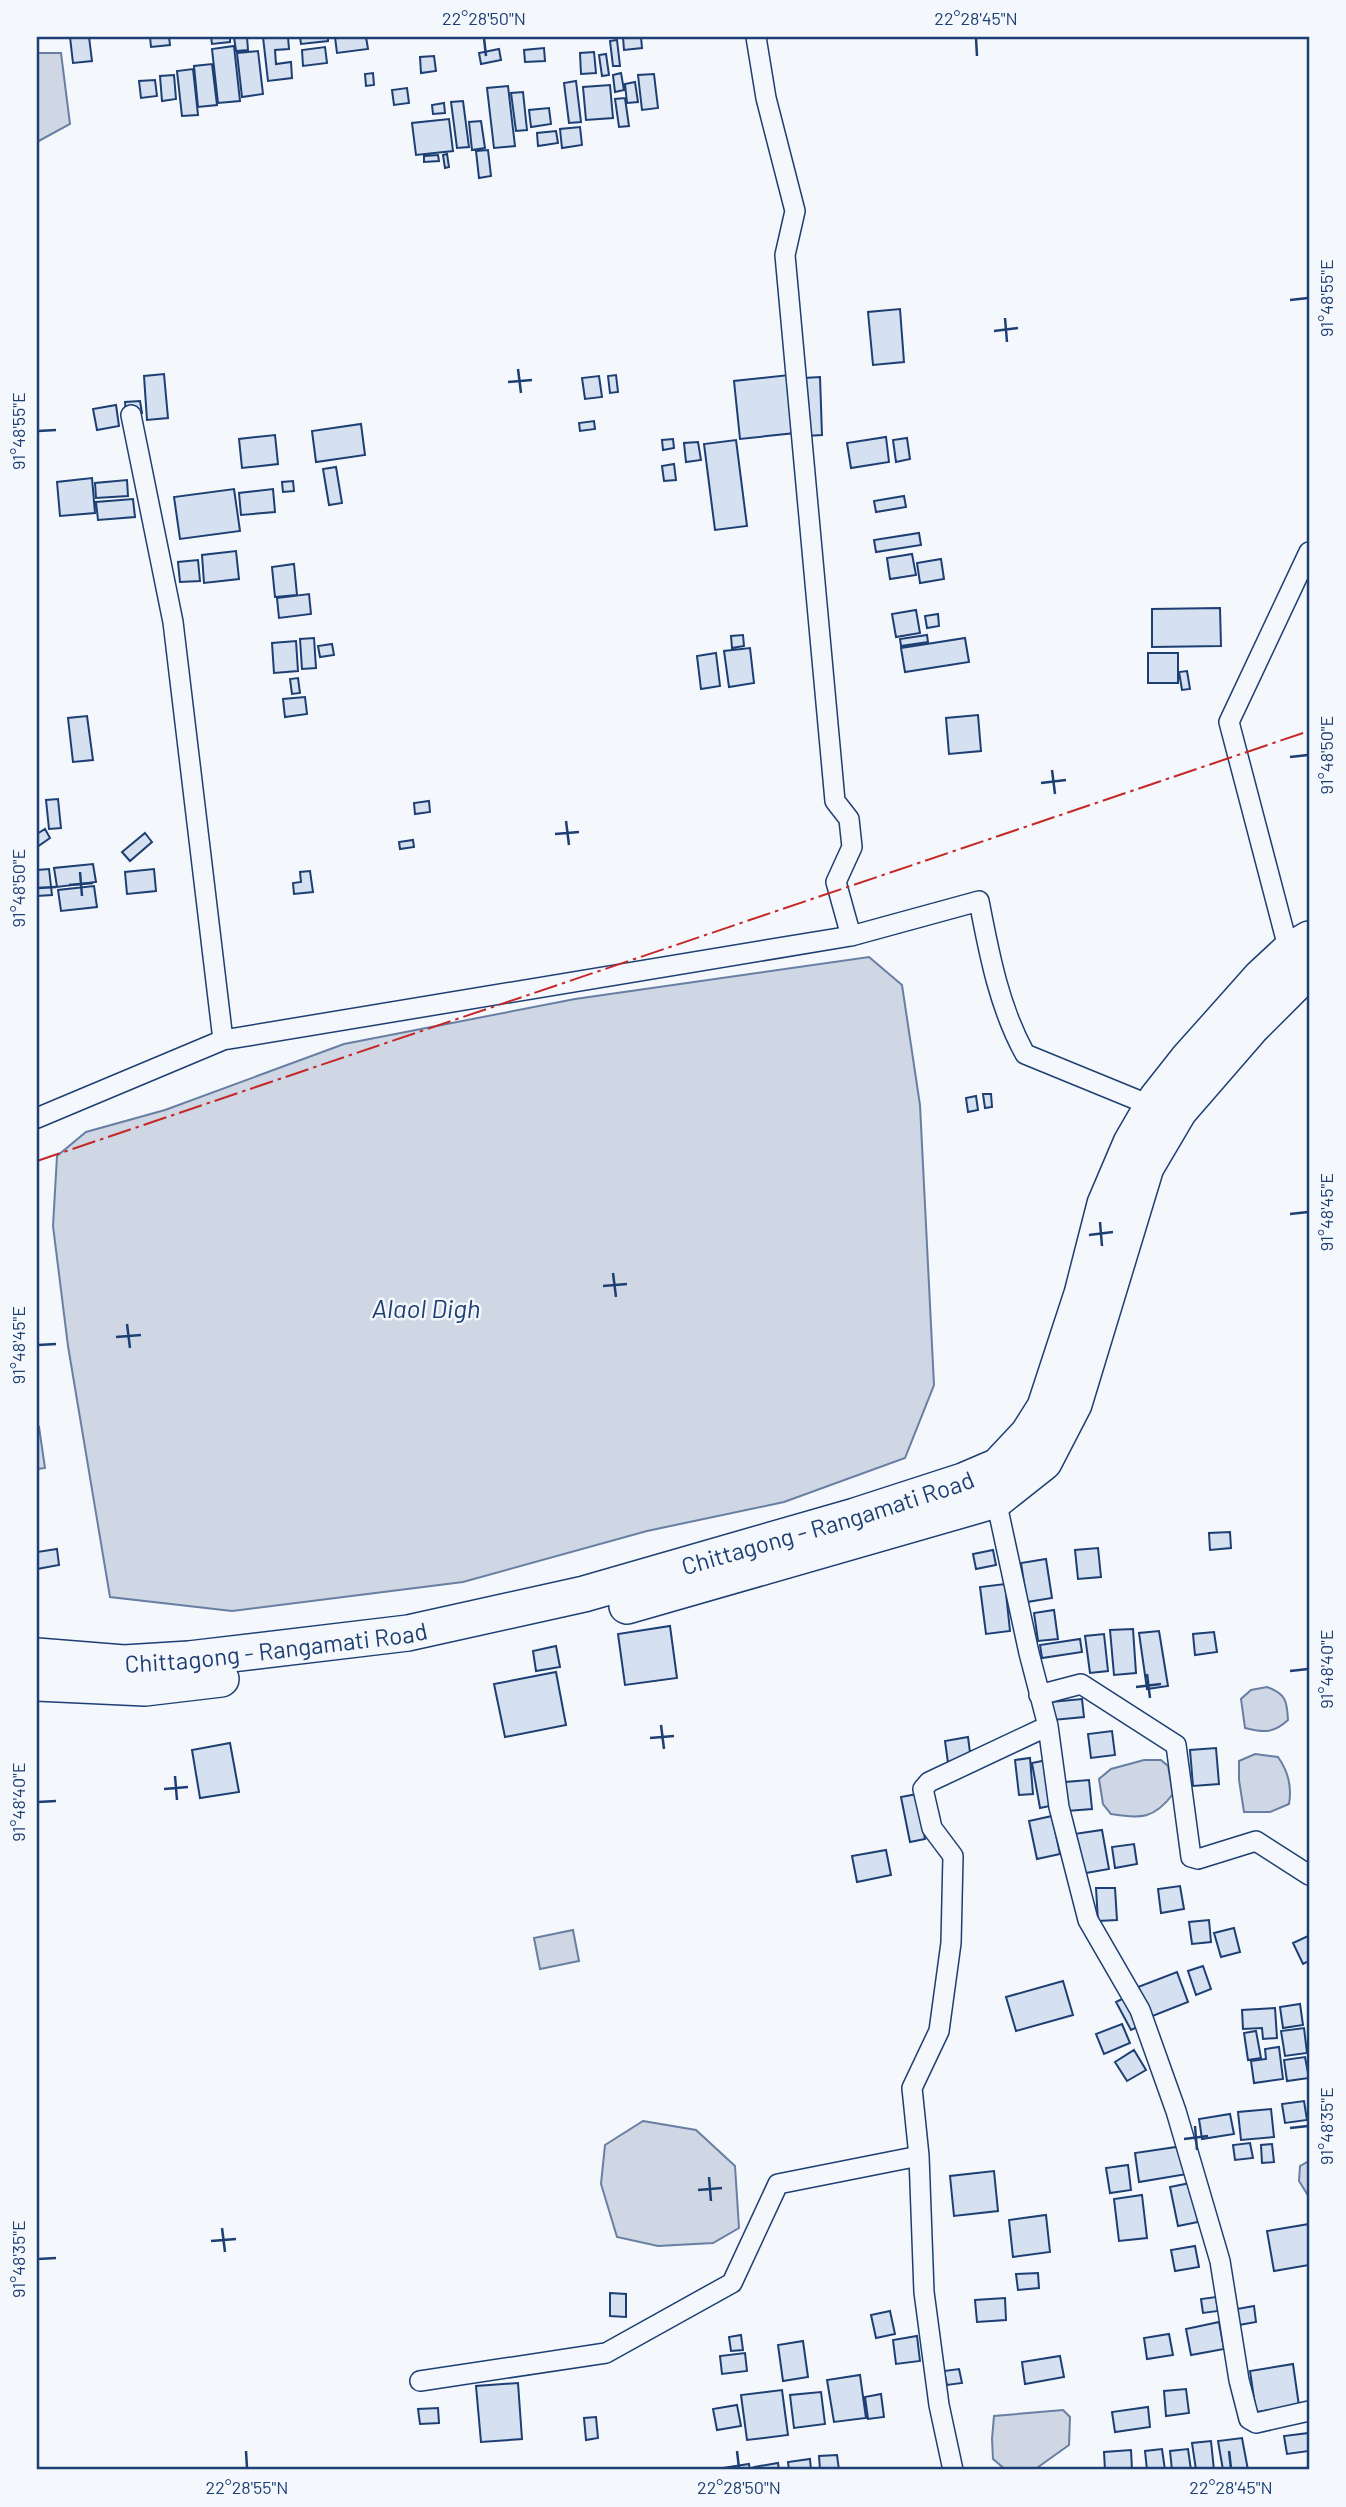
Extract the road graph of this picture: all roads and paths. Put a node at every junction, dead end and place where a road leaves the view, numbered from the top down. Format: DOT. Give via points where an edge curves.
graph roads {
  1 [pos="756,37"];
  2 [pos="131,415"];
  3 [pos="1309,552"];
  4 [pos="851,936"];
  5 [pos="1302,953"];
  6 [pos="223,1040"];
  7 [pos="1152,1106"];
  8 [pos="37,1118"];
  9 [pos="996,1500"];
  10 [pos="37,1656"];
  11 [pos="37,1683"];
  12 [pos="1039,1695"];
  13 [pos="1048,1726"];
  14 [pos="1309,1875"];
  15 [pos="919,2156"];
  16 [pos="420,2381"];
  17 [pos="1309,2411"];
  18 [pos="953,2470"];
  1 -- 4 [label="street" via="766,98 795,211 785,255 835,801 849,819 852,847 836,882"];
  2 -- 6 [label="street" via="173,622"];
  3 -- 5 [label="street" via="1229,722"];
  4 -- 6 [label="street"];
  4 -- 7 [label="street" via="979,901 992,967 1025,1054"];
  5 -- 7 [label="highway, Chittagong - Rangamati Road" via="1261,977 1186,1060"];
  5 -- 9 [label="highway, Chittagong - Rangamati Road" via="1251,1028 1180,1111 1146,1167 1074,1404 1044,1462"];
  6 -- 8 [label="street"];
  7 -- 10 [label="highway, Chittagong - Rangamati Road" via="1105,1204 1045,1407 1028,1434 998,1466 855,1516 584,1594 408,1633 189,1659 124,1663"];
  9 -- 11 [label="highway, Chittagong - Rangamati Road" via="693,1588 517,1632 363,1661 145,1688"];
  9 -- 12 [label="street"];
  12 -- 13 [label="street"];
  12 -- 14 [label="street" via="1081,1684 1176,1745 1191,1857 1198,1859 1256,1841"];
  13 -- 15 [label="street" via="929,1782 923,1789 932,1828 953,1856 951,1943 939,2031 912,2088"];
  13 -- 17 [label="street" via="1059,1807 1088,1920 1140,2010 1176,2111 1220,2261 1249,2419 1256,2423"];
  15 -- 16 [label="street" via="778,2184 732,2283 606,2353"];
  15 -- 18 [label="street" via="924,2292"];
}
